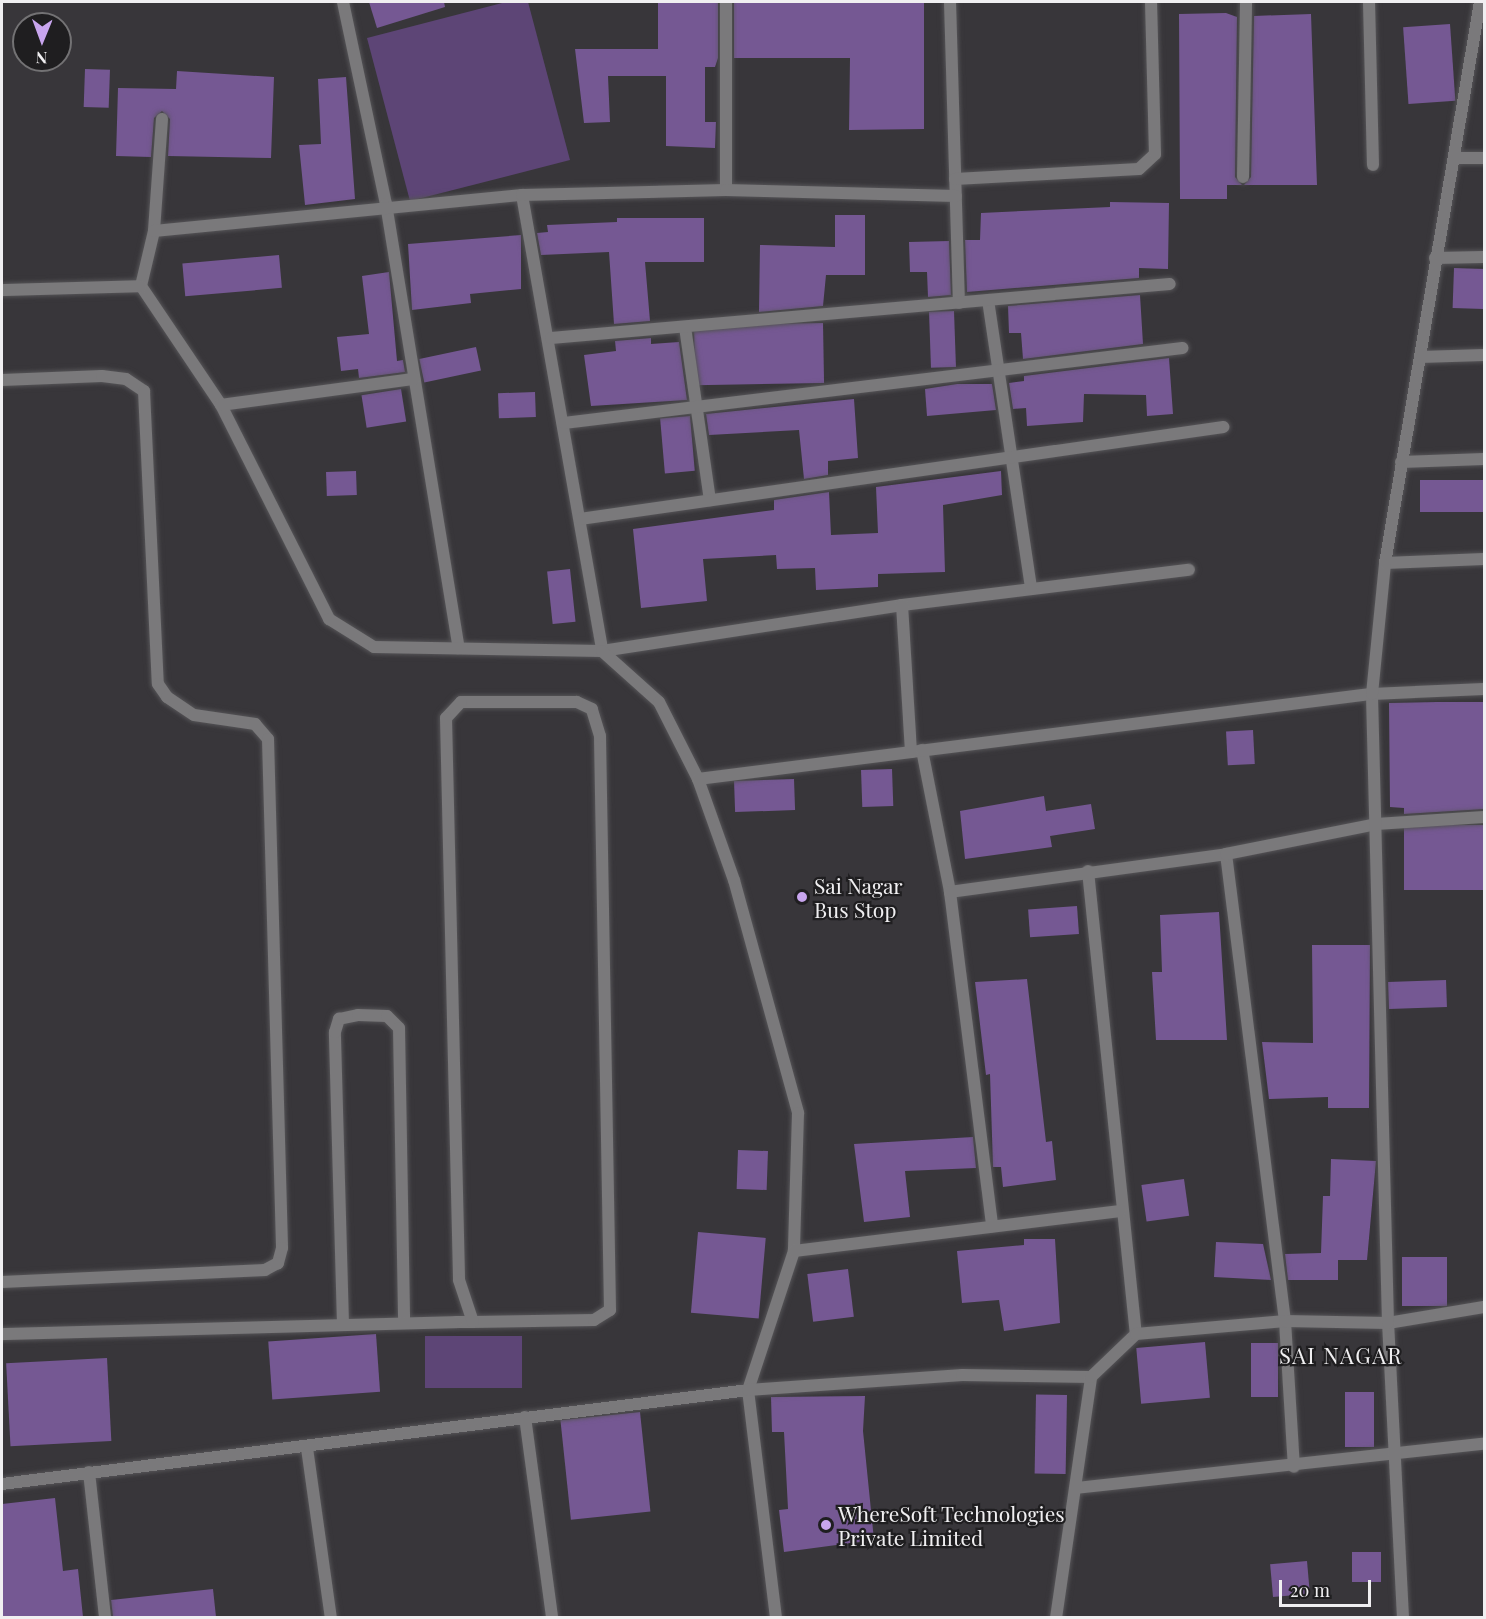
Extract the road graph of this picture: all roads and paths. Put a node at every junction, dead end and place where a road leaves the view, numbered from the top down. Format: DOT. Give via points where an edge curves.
graph roads {
  1 [pos="343,2"];
  2 [pos="726,2"];
  3 [pos="950,2"];
  4 [pos="1151,2"];
  5 [pos="1246,2"];
  6 [pos="1369,2"];
  7 [pos="1480,2"];
  8 [pos="1472,62"];
  9 [pos="1485,62"];
  10 [pos="162,119"];
  11 [pos="1454,158"];
  12 [pos="1485,158"];
  13 [pos="1372,165"];
  14 [pos="1243,177"];
  15 [pos="955,179"];
  16 [pos="726,190"];
  17 [pos="522,195"];
  18 [pos="956,196"];
  19 [pos="386,204"];
  20 [pos="153,231"];
  21 [pos="1435,258"];
  22 [pos="1485,258"];
  23 [pos="1170,284"];
  24 [pos="141,286"];
  25 [pos="2,290"];
  26 [pos="988,300"];
  27 [pos="959,303"];
  28 [pos="685,327"];
  29 [pos="551,338"];
  30 [pos="1182,348"];
  31 [pos="1485,355"];
  32 [pos="1420,357"];
  33 [pos="1000,370"];
  34 [pos="414,379"];
  35 [pos="2,380"];
  36 [pos="221,405"];
  37 [pos="697,407"];
  38 [pos="564,423"];
  39 [pos="1223,427"];
  40 [pos="1015,455"];
  41 [pos="1485,459"];
  42 [pos="1401,462"];
  43 [pos="710,500"];
  44 [pos="580,519"];
  45 [pos="1485,559"];
  46 [pos="1385,563"];
  47 [pos="1189,570"];
  48 [pos="1031,589"];
  49 [pos="902,605"];
  50 [pos="459,648"];
  51 [pos="602,651"];
  52 [pos="1485,689"];
  53 [pos="1372,694"];
  54 [pos="917,751"];
  55 [pos="698,779"];
  56 [pos="1485,817"];
  57 [pos="1376,824"];
  58 [pos="1226,854"];
  59 [pos="1088,871"];
  60 [pos="950,892"];
  61 [pos="1121,1211"];
  62 [pos="992,1226"];
  63 [pos="794,1251"];
  64 [pos="2,1281"];
  65 [pos="1485,1307"];
  66 [pos="1285,1321"];
  67 [pos="404,1322"];
  68 [pos="473,1322"];
  69 [pos="1388,1323"];
  70 [pos="344,1324"];
  71 [pos="2,1334"];
  72 [pos="1136,1334"];
  73 [pos="1090,1377"];
  74 [pos="748,1390"];
  75 [pos="525,1417"];
  76 [pos="1485,1444"];
  77 [pos="307,1448"];
  78 [pos="1394,1457"];
  79 [pos="1294,1467"];
  80 [pos="89,1472"];
  81 [pos="2,1484"];
  82 [pos="1076,1488"];
  83 [pos="105,1617"];
  84 [pos="331,1617"];
  85 [pos="552,1617"];
  86 [pos="776,1617"];
  87 [pos="1056,1617"];
  88 [pos="1065,1617"];
  89 [pos="1403,1617"];
  1 -- 19 [label="street"];
  2 -- 16 [label="street"];
  3 -- 15 [label="street"];
  4 -- 15 [label="street" via="1155,154 1139,169"];
  5 -- 14 [label="street"];
  6 -- 13 [label="street"];
  7 -- 8 [label="street"];
  8 -- 9 [label="street"];
  8 -- 11 [label="street"];
  10 -- 20 [label="street"];
  11 -- 12 [label="street"];
  11 -- 21 [label="street"];
  15 -- 18 [label="street"];
  16 -- 17 [label="street"];
  16 -- 18 [label="street"];
  17 -- 19 [label="street"];
  17 -- 29 [label="street"];
  18 -- 27 [label="street"];
  19 -- 20 [label="street"];
  19 -- 34 [label="street"];
  20 -- 24 [label="street"];
  21 -- 22 [label="street"];
  21 -- 32 [label="street"];
  23 -- 26 [label="street"];
  24 -- 25 [label="street"];
  24 -- 36 [label="street"];
  26 -- 27 [label="street"];
  26 -- 33 [label="street"];
  27 -- 28 [label="street"];
  28 -- 29 [label="street"];
  28 -- 37 [label="street"];
  29 -- 38 [label="street"];
  30 -- 33 [label="street"];
  31 -- 32 [label="street"];
  32 -- 42 [label="street"];
  33 -- 37 [label="street"];
  33 -- 40 [label="street"];
  34 -- 36 [label="street"];
  34 -- 50 [label="street"];
  35 -- 64 [label="street" via="102,376 126,380 144,391 158,684 167,697 194,715 255,724 268,740 282,1248 278,1263 265,1270"];
  36 -- 50 [label="street" via="329,619 374,647"];
  37 -- 38 [label="street"];
  37 -- 43 [label="street"];
  38 -- 44 [label="street"];
  39 -- 40 [label="street"];
  40 -- 43 [label="street"];
  40 -- 48 [label="street"];
  41 -- 42 [label="street"];
  42 -- 46 [label="street"];
  43 -- 44 [label="street"];
  44 -- 51 [label="street"];
  45 -- 46 [label="street"];
  46 -- 53 [label="street"];
  47 -- 48 [label="street"];
  48 -- 49 [label="street"];
  49 -- 51 [label="street"];
  49 -- 54 [label="street"];
  50 -- 51 [label="street"];
  51 -- 55 [label="street" via="659,702"];
  52 -- 53 [label="street"];
  53 -- 54 [label="street"];
  53 -- 57 [label="street"];
  54 -- 55 [label="street"];
  54 -- 60 [label="street"];
  55 -- 63 [label="street" via="734,880 798,1113"];
  56 -- 57 [label="street"];
  57 -- 58 [label="street"];
  57 -- 69 [label="street"];
  58 -- 59 [label="street"];
  58 -- 66 [label="street"];
  59 -- 60 [label="street"];
  59 -- 61 [label="street"];
  60 -- 62 [label="street"];
  61 -- 62 [label="street"];
  61 -- 72 [label="street"];
  62 -- 63 [label="street"];
  63 -- 74 [label="street"];
  65 -- 69 [label="street"];
  66 -- 69 [label="street"];
  66 -- 72 [label="street"];
  66 -- 79 [label="street"];
  67 -- 68 [label="street"];
  67 -- 70 [label="street"];
  67 -- 70 [label="street" via="399,1028 387,1016 358,1015 339,1019 335,1032"];
  68 -- 68 [label="street" via="594,1320 610,1310 600,736 592,709 577,702 461,702 446,718 459,1280"];
  69 -- 78 [label="street"];
  70 -- 71 [label="street"];
  72 -- 73 [label="street"];
  73 -- 74 [label="street" via="962,1375"];
  73 -- 82 [label="street"];
  74 -- 75 [label="street"];
  74 -- 86 [label="street"];
  75 -- 77 [label="street"];
  75 -- 85 [label="street"];
  76 -- 78 [label="street"];
  77 -- 80 [label="street"];
  77 -- 84 [label="street"];
  78 -- 79 [label="street"];
  78 -- 89 [label="street"];
  79 -- 82 [label="street"];
  80 -- 81 [label="street"];
  80 -- 83 [label="street"];
  82 -- 87 [label="street"];
  87 -- 88 [label="street"];
}
